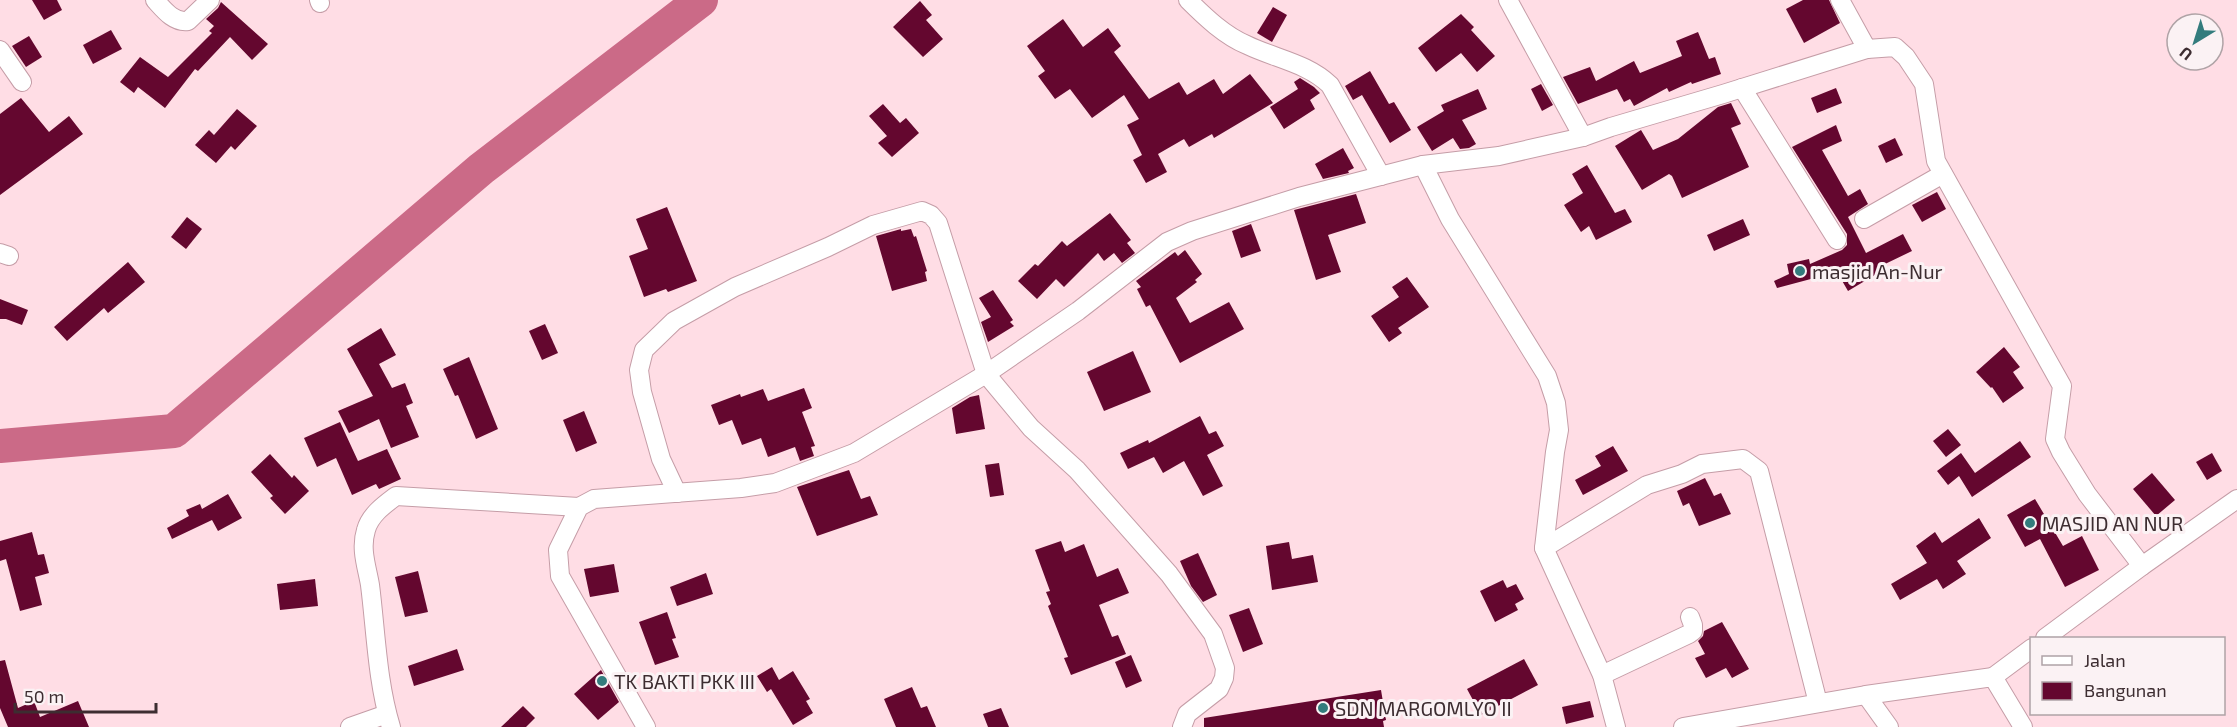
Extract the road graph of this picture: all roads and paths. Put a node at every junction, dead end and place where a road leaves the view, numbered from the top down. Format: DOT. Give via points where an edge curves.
graph roads {
  1 [pos="155,0"];
  2 [pos="210,0"];
  3 [pos="1188,0"];
  4 [pos="1508,0"];
  5 [pos="1840,0"];
  6 [pos="1867,49"];
  7 [pos="0,50"];
  8 [pos="22,82"];
  9 [pos="1742,88"];
  10 [pos="1583,137"];
  11 [pos="1424,165"];
  12 [pos="1943,174"];
  13 [pos="1381,176"];
  14 [pos="1864,219"];
  15 [pos="1837,240"];
  16 [pos="986,374"];
  17 [pos="677,493"];
  18 [pos="2237,499"];
  19 [pos="579,507"];
  20 [pos="1544,548"];
  21 [pos="2142,566"];
  22 [pos="1690,617"];
  23 [pos="2047,637"];
  24 [pos="2030,649"];
  25 [pos="1602,675"];
  26 [pos="1993,677"];
  27 [pos="1866,695"];
  28 [pos="1818,703"];
  29 [pos="389,721"];
  30 [pos="350,727"];
  31 [pos="646,727"];
  32 [pos="1182,727"];
  33 [pos="1616,727"];
  34 [pos="1683,727"];
  35 [pos="1889,727"];
  36 [pos="2024,727"];
  1 -- 2 [label="street" via="185,22"];
  3 -- 13 [label="street" via="1244,44 1303,65 1319,75 1330,86"];
  4 -- 10 [label="street"];
  5 -- 6 [label="street"];
  6 -- 9 [label="street"];
  6 -- 12 [label="street" via="1895,47 1924,84 1936,161"];
  7 -- 8 [label="street"];
  9 -- 10 [label="street"];
  9 -- 15 [label="street"];
  10 -- 11 [label="street" via="1499,156"];
  11 -- 13 [label="street"];
  11 -- 20 [label="street" via="1450,219 1547,376 1556,403 1559,430"];
  12 -- 14 [label="street"];
  12 -- 21 [label="street" via="2062,386 2055,439 2061,452 2087,494"];
  13 -- 16 [label="street" via="1288,200 1167,242 1078,311"];
  16 -- 17 [label="street" via="854,453 776,483"];
  16 -- 17 [label="street" via="938,223 932,215 922,211 873,225 735,287 674,321 644,351 639,370 642,392 661,459"];
  16 -- 32 [label="street" via="1031,428 1077,470 1169,574 1213,634 1225,668 1224,678 1219,689 1187,714"];
  17 -- 19 [label="street" via="594,499"];
  18 -- 21 [label="street"];
  19 -- 29 [label="street" via="396,496 379,509 366,528 363,545"];
  19 -- 31 [label="street" via="558,550 560,576"];
  20 -- 25 [label="street"];
  20 -- 28 [label="street" via="1647,486 1702,464 1743,459 1759,471"];
  21 -- 23 [label="street"];
  22 -- 25 [label="street" via="1694,625 1689,634"];
  24 -- 26 [label="street"];
  25 -- 33 [label="street"];
  26 -- 27 [label="street"];
  26 -- 36 [label="street"];
  27 -- 28 [label="street"];
  27 -- 35 [label="street"];
  28 -- 34 [label="street"];
  29 -- 30 [label="street"];
}
